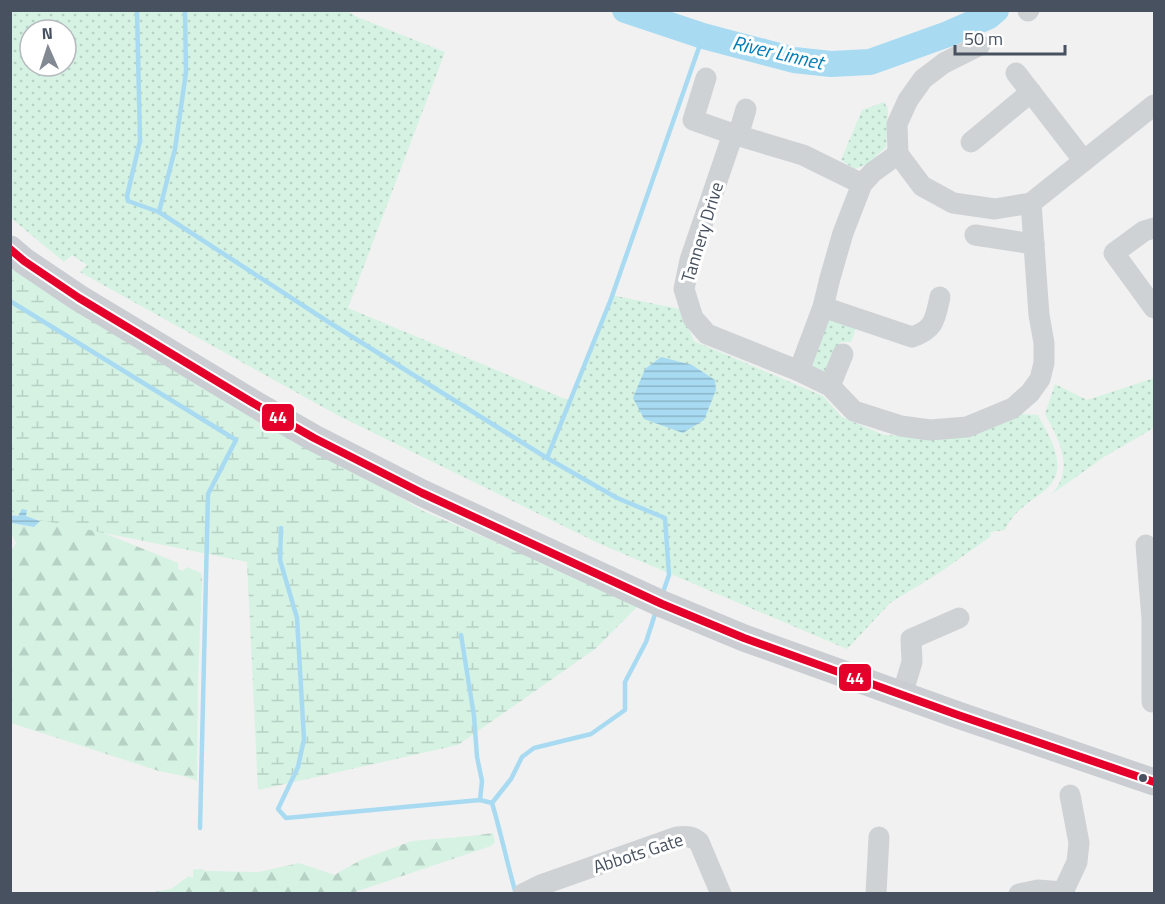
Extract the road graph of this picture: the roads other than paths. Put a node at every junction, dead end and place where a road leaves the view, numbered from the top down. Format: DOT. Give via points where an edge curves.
graph roads {
  1 [pos="980,45"];
  2 [pos="1016,73"];
  3 [pos="706,78"];
  4 [pos="1031,92"];
  5 [pos="1155,105"];
  6 [pos="746,109"];
  7 [pos="735,135"];
  8 [pos="971,142"];
  9 [pos="898,154"];
  10 [pos="1084,161"];
  11 [pos="862,184"];
  12 [pos="1031,203"];
  13 [pos="1155,228"];
  14 [pos="975,236"];
  15 [pos="1034,244"];
  16 [pos="10,249"];
  17 [pos="940,297"];
  18 [pos="823,307"];
  19 [pos="1155,308"];
  20 [pos="843,354"];
  21 [pos="799,372"];
  22 [pos="830,386"];
  23 [pos="1146,545"];
  24 [pos="959,618"];
  25 [pos="1153,619"];
  26 [pos="902,695"];
  27 [pos="1152,702"];
  28 [pos="1155,782"];
  29 [pos="1070,795"];
  30 [pos="879,837"];
  31 [pos="536,891"];
  32 [pos="1064,893"];
  33 [pos="721,894"];
  34 [pos="876,894"];
  35 [pos="1019,894"];
  1 -- 9 [label="street" via="923,79 897,124"];
  2 -- 4 [label="street"];
  3 -- 7 [label="street" via="693,120"];
  4 -- 8 [label="street"];
  4 -- 10 [label="street"];
  5 -- 10 [label="street"];
  6 -- 7 [label="street, Tannery Drive"];
  7 -- 11 [label="street" via="803,155"];
  7 -- 21 [label="street, Tannery Drive" via="690,260 684,289 693,318 707,334"];
  9 -- 11 [label="street"];
  9 -- 12 [label="street" via="922,186 953,203 995,209"];
  10 -- 12 [label="street"];
  11 -- 18 [label="street"];
  12 -- 15 [label="street"];
  13 -- 19 [label="street" via="1144,231 1114,253"];
  14 -- 15 [label="street"];
  15 -- 22 [label="street" via="1044,363 1040,379 1013,408 967,428 930,430 901,426 854,411"];
  16 -- 26 [label="main road" via="79,298 253,403 412,488 672,608"];
  17 -- 18 [label="street" via="934,321 924,333 912,337"];
  18 -- 21 [label="street"];
  20 -- 22 [label="street"];
  21 -- 22 [label="street, Tannery Drive"];
  23 -- 25 [label="street"];
  24 -- 26 [label="street" via="911,639 912,662"];
  25 -- 27 [label="street"];
  26 -- 28 [label="main road"];
  29 -- 32 [label="street" via="1079,843 1077,862"];
  30 -- 34 [label="street"];
  31 -- 33 [label="street, Abbots Gate" via="677,837 693,836"];
  32 -- 35 [label="street" via="1038,890"];
}
